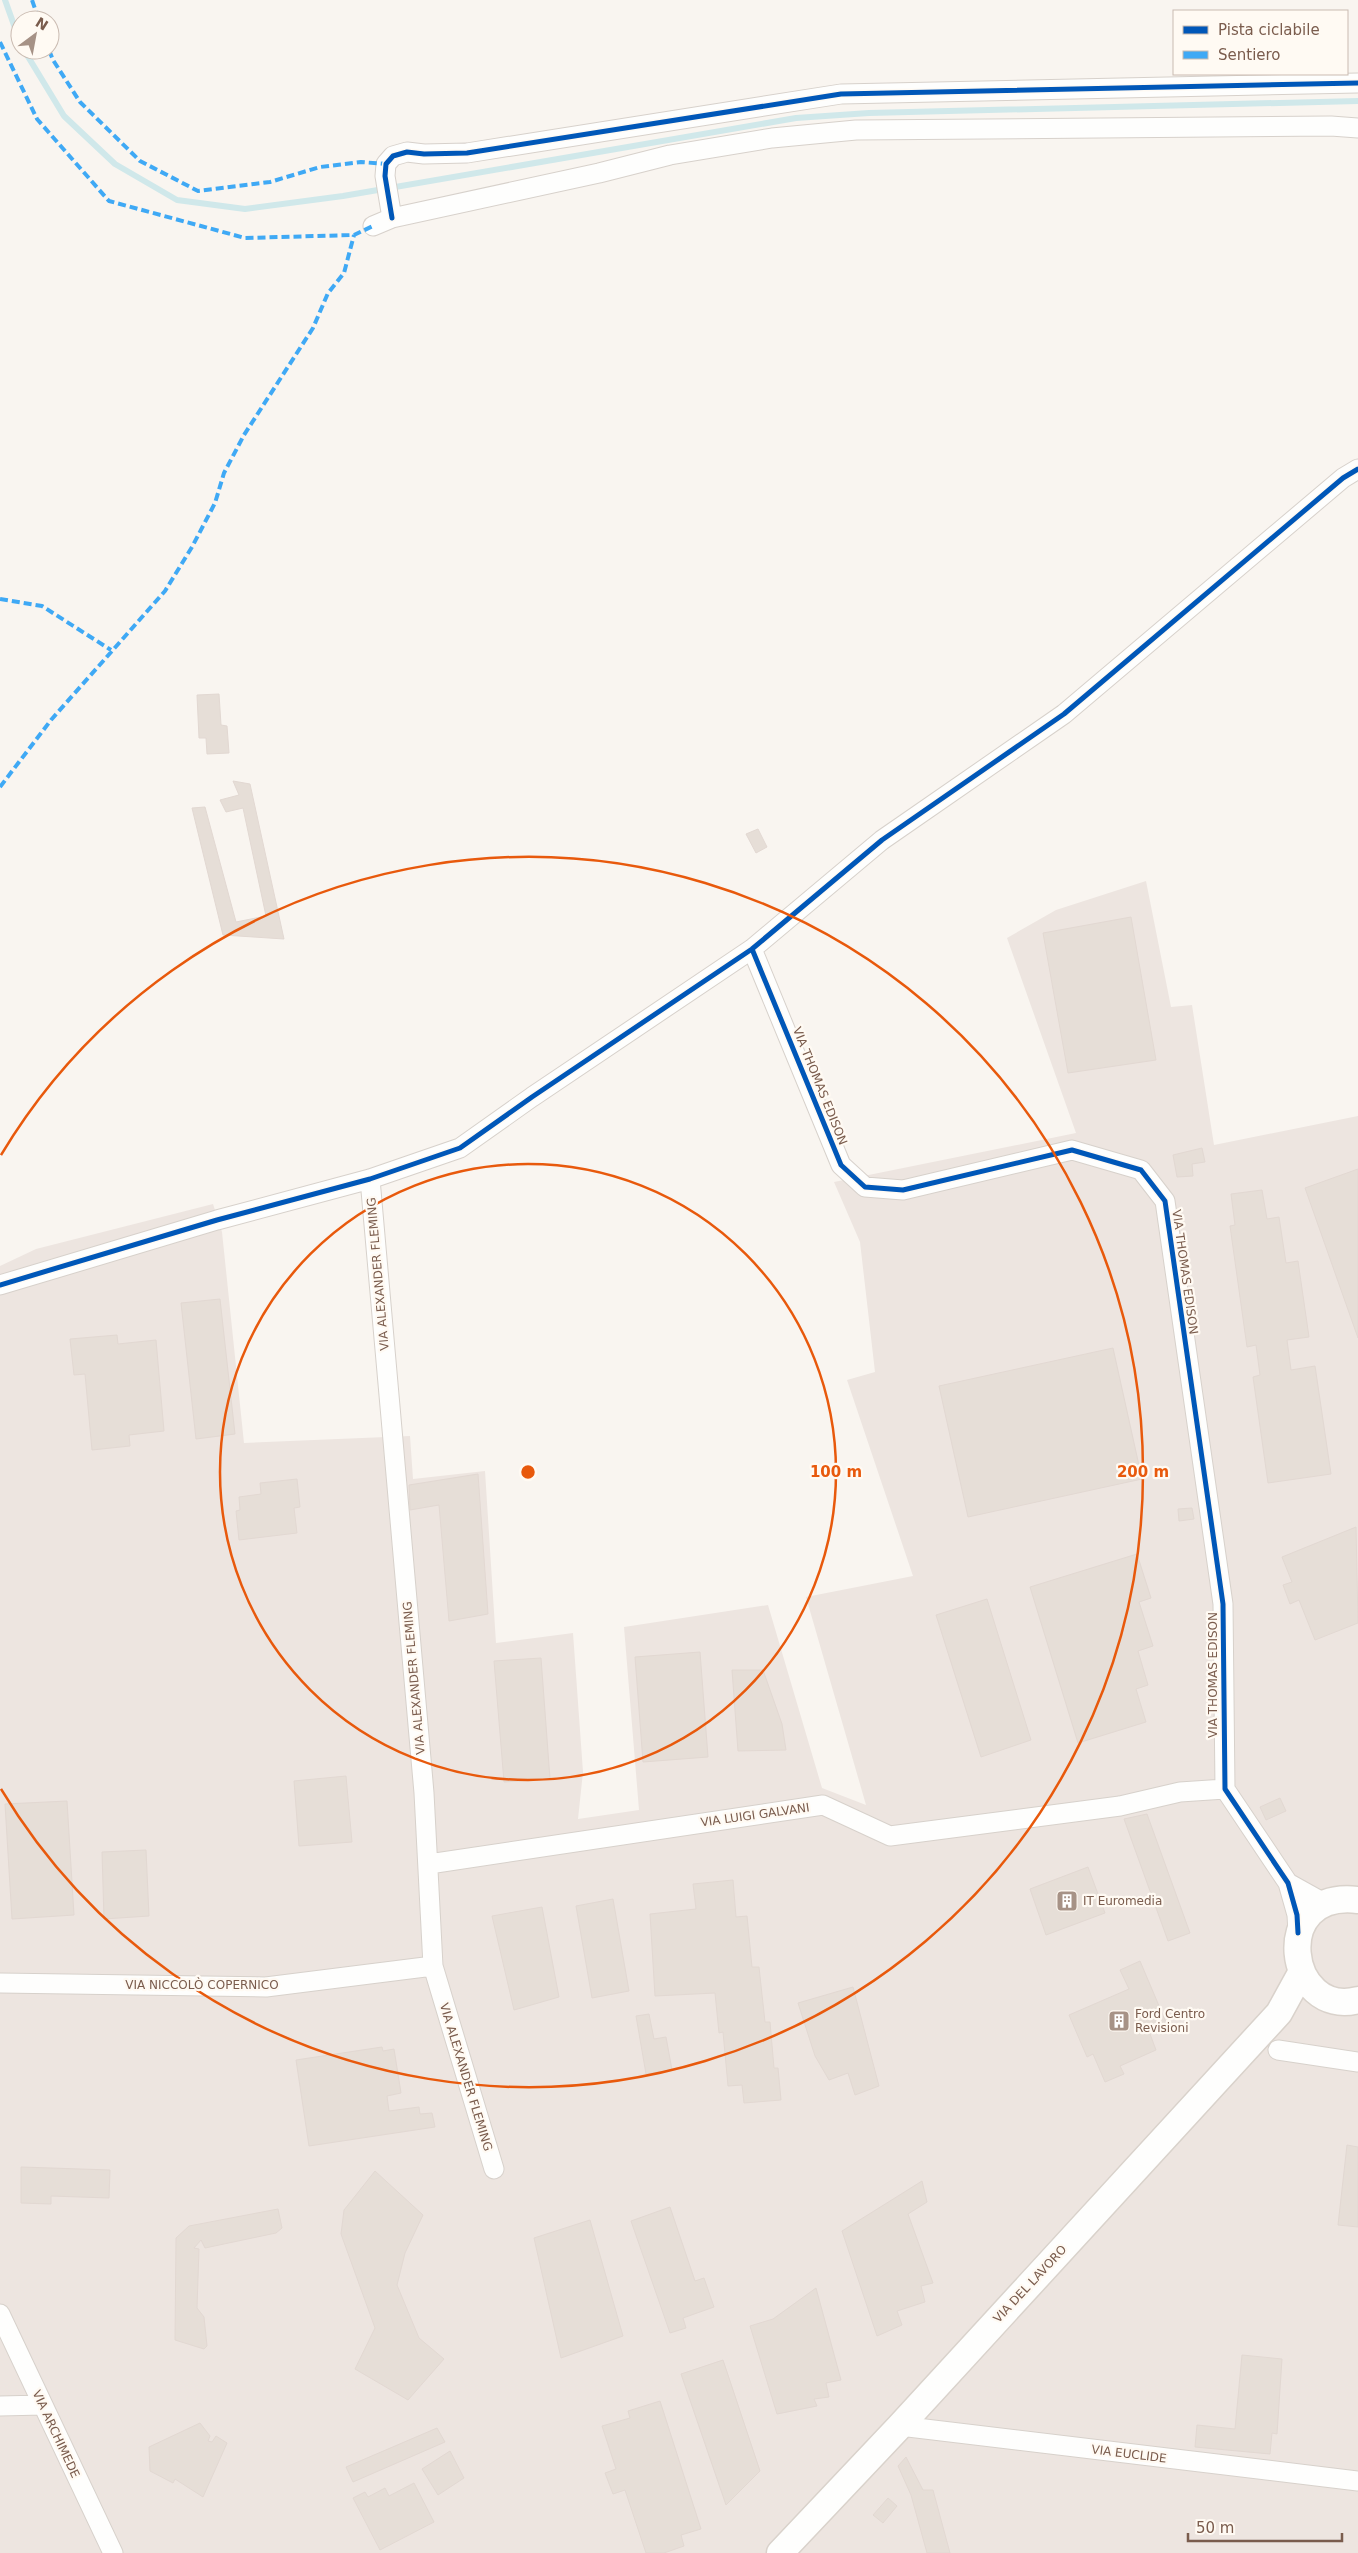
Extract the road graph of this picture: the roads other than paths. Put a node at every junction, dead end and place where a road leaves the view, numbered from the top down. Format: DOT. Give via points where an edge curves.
graph roads {
  1 [pos="1358,83"];
  2 [pos="1358,128"];
  3 [pos="391,213"];
  4 [pos="373,226"];
  5 [pos="1358,469"];
  6 [pos="752,949"];
  7 [pos="370,1179"];
  8 [pos="0,1285"];
  9 [pos="1224,1789"];
  10 [pos="429,1864"];
  11 [pos="1288,1882"];
  12 [pos="1358,1900"];
  13 [pos="1324,1903"];
  14 [pos="1298,1933"];
  15 [pos="433,1966"];
  16 [pos="1301,1973"];
  17 [pos="0,1983"];
  18 [pos="1322,1994"];
  19 [pos="1356,2002"];
  20 [pos="1279,2013"];
  21 [pos="1278,2050"];
  22 [pos="1358,2062"];
  23 [pos="494,2169"];
  24 [pos="0,2314"];
  25 [pos="43,2405"];
  26 [pos="0,2406"];
  27 [pos="900,2426"];
  28 [pos="1358,2481"];
  29 [pos="790,2550"];
  30 [pos="113,2553"];
  1 -- 3 [label="street" via="841,94 467,153 407,152 393,156 386,164"];
  2 -- 3 [label="street" via="856,130 772,138 670,155 599,173"];
  3 -- 4 [label="street"];
  5 -- 6 [label="street" via="1343,478 1064,714 882,840"];
  6 -- 7 [label="street" via="460,1148"];
  6 -- 9 [label="street, VIA THOMAS EDISON" via="841,1165 865,1187 903,1190 1072,1150 1141,1170 1165,1201 1223,1604"];
  7 -- 8 [label="street" via="217,1220"];
  7 -- 10 [label="street, VIA ALEXANDER FLEMING"];
  9 -- 10 [label="street, VIA LUIGI GALVANI" via="1180,1792 1120,1806 890,1836 823,1805"];
  9 -- 11 [label="street"];
  10 -- 15 [label="street, VIA ALEXANDER FLEMING"];
  11 -- 13 [label="street"];
  11 -- 14 [label="street"];
  12 -- 13 [label="main road" via="1344,1898"];
  13 -- 14 [label="main road" via="1308,1916"];
  14 -- 16 [label="main road" via="1296,1953"];
  15 -- 17 [label="street, VIA NICCOLÒ COPERNICO" via="266,1987"];
  15 -- 23 [label="street, VIA ALEXANDER FLEMING"];
  16 -- 18 [label="main road"];
  16 -- 20 [label="main road"];
  18 -- 19 [label="main road" via="1332,1999"];
  18 -- 20 [label="main road"];
  20 -- 27 [label="main road, VIA DEL LAVORO"];
  21 -- 22 [label="street"];
  24 -- 25 [label="street, VIA ARCHIMEDE"];
  25 -- 26 [label="street"];
  25 -- 30 [label="street, VIA ARCHIMEDE"];
  27 -- 28 [label="street, VIA EUCLIDE"];
  27 -- 29 [label="main road, VIA DEL LAVORO"];
}
